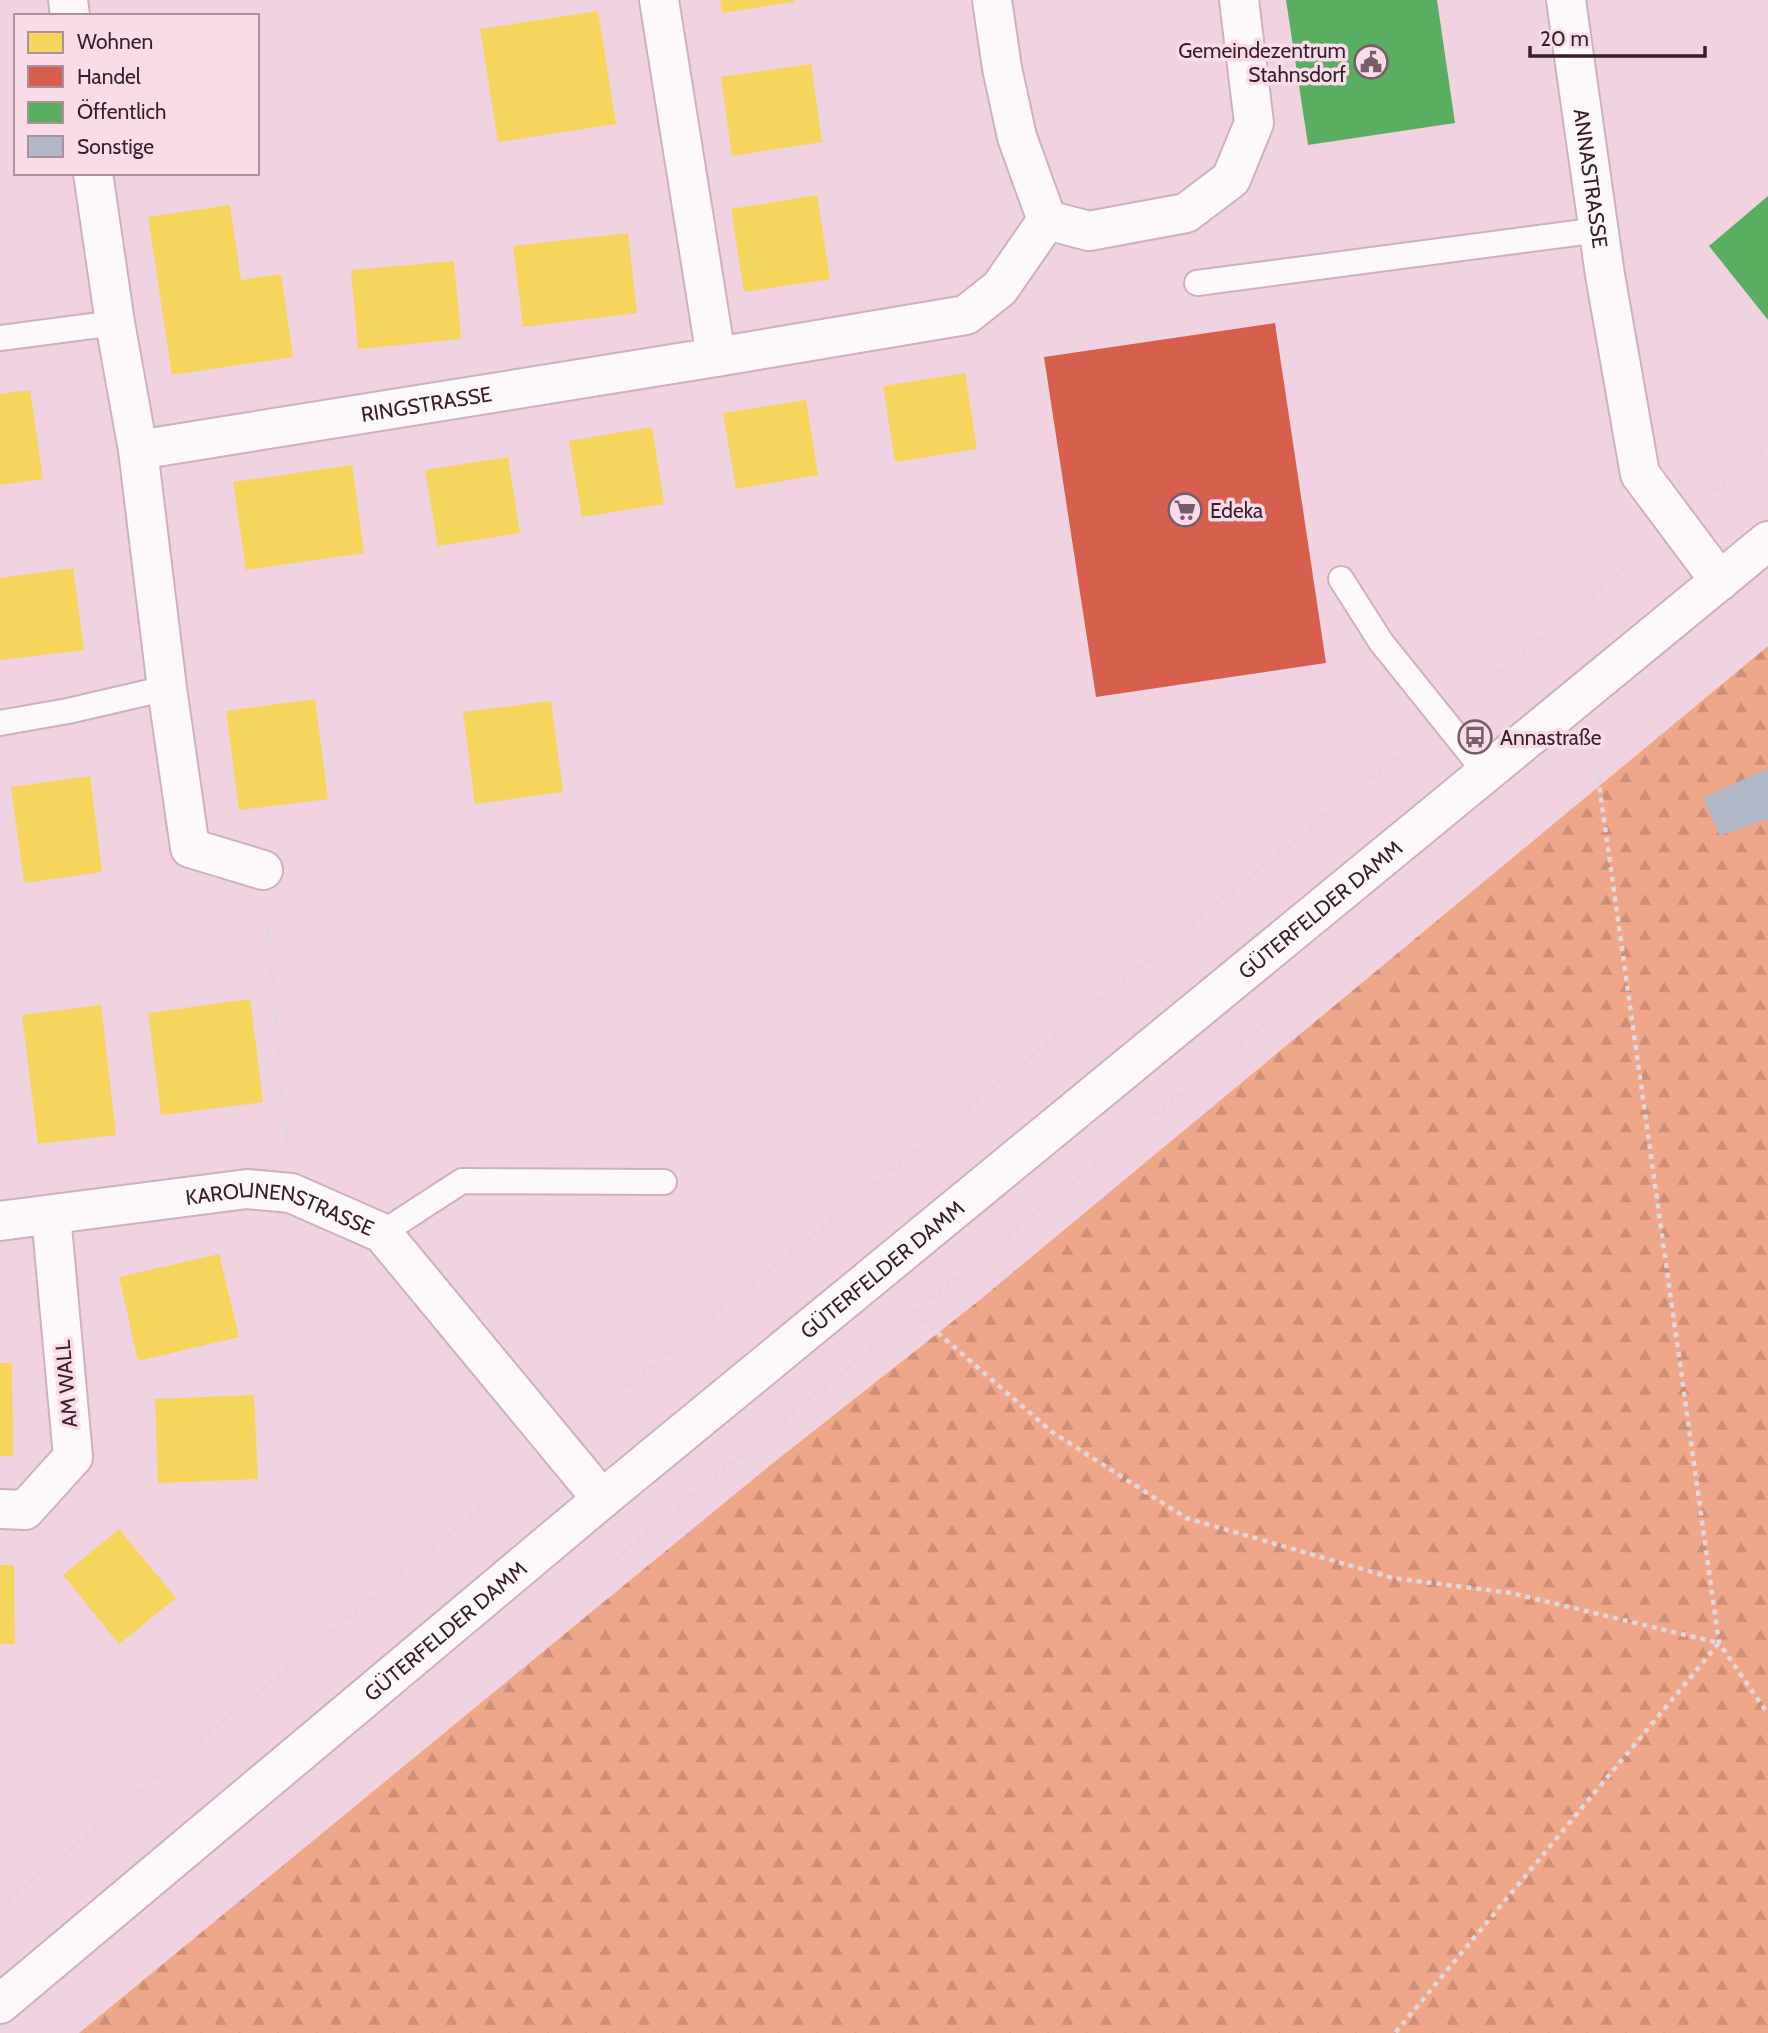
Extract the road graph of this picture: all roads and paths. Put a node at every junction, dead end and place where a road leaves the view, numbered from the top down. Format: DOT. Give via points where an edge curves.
graph roads {
  1 [pos="659,0"];
  2 [pos="992,0"];
  3 [pos="1239,0"];
  4 [pos="1566,0"];
  5 [pos="93,175"];
  6 [pos="1046,220"];
  7 [pos="1599,230"];
  8 [pos="1197,283"];
  9 [pos="115,323"];
  10 [pos="0,338"];
  11 [pos="716,358"];
  12 [pos="1768,445"];
  13 [pos="138,450"];
  14 [pos="1677,523"];
  15 [pos="1768,541"];
  16 [pos="1341,579"];
  17 [pos="1720,581"];
  18 [pos="167,688"];
  19 [pos="1586,692"];
  20 [pos="1443,720"];
  21 [pos="0,723"];
  22 [pos="1486,773"];
  23 [pos="263,870"];
  24 [pos="664,1182"];
  25 [pos="291,1194"];
  26 [pos="51,1215"];
  27 [pos="0,1222"];
  28 [pos="382,1233"];
  29 [pos="873,1276"];
  30 [pos="556,1444"];
  31 [pos="602,1499"];
  32 [pos="0,1509"];
  33 [pos="1719,1643"];
  34 [pos="1768,1714"];
  35 [pos="0,1907"];
  36 [pos="0,2004"];
  37 [pos="1395,2033"];
  1 -- 11 [label="street"];
  2 -- 6 [label="street" via="1017,137"];
  3 -- 6 [label="street" via="1254,122 1231,179 1186,213 1089,231"];
  4 -- 7 [label="street, ANNASTRASSE"];
  5 -- 9 [label="street"];
  6 -- 11 [label="street, RINGSTRASSE" via="1000,288 966,315"];
  7 -- 8 [label="lane"];
  7 -- 14 [label="street, ANNASTRASSE" via="1640,474"];
  9 -- 10 [label="lane"];
  9 -- 13 [label="street"];
  11 -- 13 [label="street, RINGSTRASSE"];
  12 -- 14 [label="path"];
  13 -- 18 [label="street"];
  14 -- 17 [label="street, ANNASTRASSE"];
  14 -- 20 [label="path"];
  15 -- 17 [label="street, GÜTERFELDER DAMM"];
  16 -- 20 [label="lane" via="1381,642"];
  17 -- 19 [label="street, GÜTERFELDER DAMM"];
  18 -- 21 [label="lane"];
  18 -- 23 [label="street" via="190,848"];
  19 -- 22 [label="street, GÜTERFELDER DAMM"];
  19 -- 33 [label="path"];
  20 -- 22 [label="lane"];
  20 -- 30 [label="path"];
  22 -- 29 [label="street, GÜTERFELDER DAMM"];
  23 -- 25 [label="path"];
  24 -- 28 [label="lane" via="462,1181"];
  25 -- 26 [label="street, KAROLINENSTRASSE" via="247,1189"];
  25 -- 28 [label="street, KAROLINENSTRASSE"];
  26 -- 27 [label="street, KAROLINENSTRASSE"];
  26 -- 32 [label="street, AM WALL" via="73,1457 25,1510"];
  28 -- 30 [label="street, KAROLINENSTRASSE"];
  29 -- 31 [label="street, GÜTERFELDER DAMM"];
  29 -- 33 [label="path" via="1052,1432 1186,1518 1393,1578 1511,1593"];
  30 -- 31 [label="street, KAROLINENSTRASSE"];
  30 -- 35 [label="path"];
  31 -- 36 [label="street, GÜTERFELDER DAMM"];
  33 -- 34 [label="path"];
  33 -- 37 [label="path"];
}
